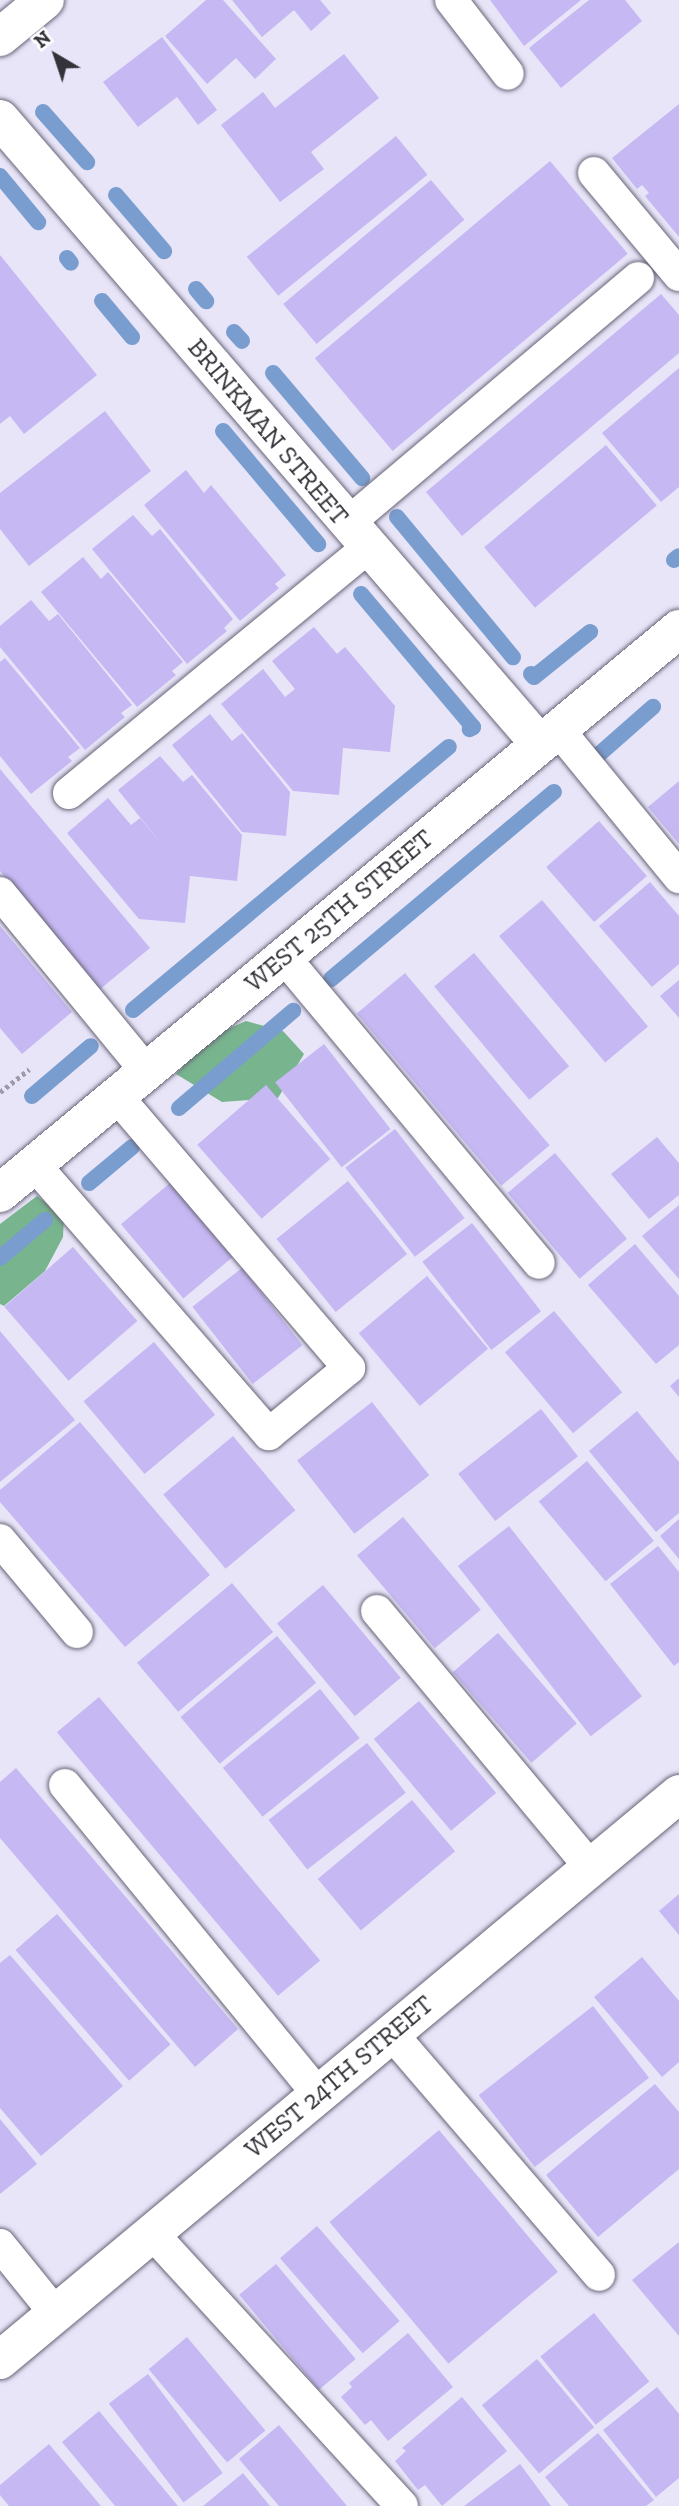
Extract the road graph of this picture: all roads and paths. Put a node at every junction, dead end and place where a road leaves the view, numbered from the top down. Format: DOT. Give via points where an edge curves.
graph roads {
  1 [pos="45,0"];
  2 [pos="451,0"];
  3 [pos="0,37"];
  4 [pos="508,74"];
  5 [pos="0,120"];
  6 [pos="594,173"];
  7 [pos="679,275"];
  8 [pos="638,278"];
  9 [pos="357,536"];
  10 [pos="679,629"];
  11 [pos="548,736"];
  12 [pos="69,793"];
  13 [pos="679,877"];
  14 [pos="0,893"];
  15 [pos="284,957"];
  16 [pos="29,1069"];
  17 [pos="148,1072"];
  18 [pos="0,1092"];
  19 [pos="118,1098"];
  20 [pos="34,1164"];
  21 [pos="0,1193"];
  22 [pos="539,1263"];
  23 [pos="0,1540"];
  24 [pos="377,1611"];
  25 [pos="77,1632"];
  26 [pos="65,1785"];
  27 [pos="679,1794"];
  28 [pos="591,1867"];
  29 [pos="391,2034"];
  30 [pos="318,2094"];
  31 [pos="152,2233"];
  32 [pos="0,2245"];
  33 [pos="599,2275"];
  34 [pos="55,2314"];
  35 [pos="0,2360"];
  36 [pos="402,2506"];
  1 -- 3 [label="street"];
  2 -- 4 [label="lane"];
  5 -- 9 [label="street, BRINKMAN STREET"];
  6 -- 7 [label="lane"];
  8 -- 9 [label="lane"];
  9 -- 11 [label="street, BRINKMAN STREET"];
  9 -- 12 [label="lane"];
  10 -- 11 [label="street, WEST 25TH STREET"];
  11 -- 13 [label="lane"];
  11 -- 15 [label="street, WEST 25TH STREET"];
  14 -- 17 [label="lane"];
  15 -- 17 [label="street, WEST 25TH STREET"];
  15 -- 22 [label="lane"];
  16 -- 18 [label="path"];
  17 -- 19 [label="street, WEST 25TH STREET"];
  19 -- 20 [label="street, WEST 25TH STREET"];
  19 -- 20 [label="lane" via="349,1368 269,1434"];
  20 -- 21 [label="street, WEST 25TH STREET"];
  23 -- 25 [label="lane"];
  24 -- 28 [label="lane"];
  26 -- 30 [label="lane"];
  27 -- 28 [label="street, WEST 24TH STREET"];
  28 -- 29 [label="street, WEST 24TH STREET"];
  29 -- 30 [label="street, WEST 24TH STREET"];
  29 -- 33 [label="lane"];
  30 -- 31 [label="street, WEST 24TH STREET"];
  31 -- 34 [label="street, WEST 24TH STREET"];
  31 -- 36 [label="lane"];
  32 -- 34 [label="lane"];
  34 -- 35 [label="street, WEST 24TH STREET"];
}
